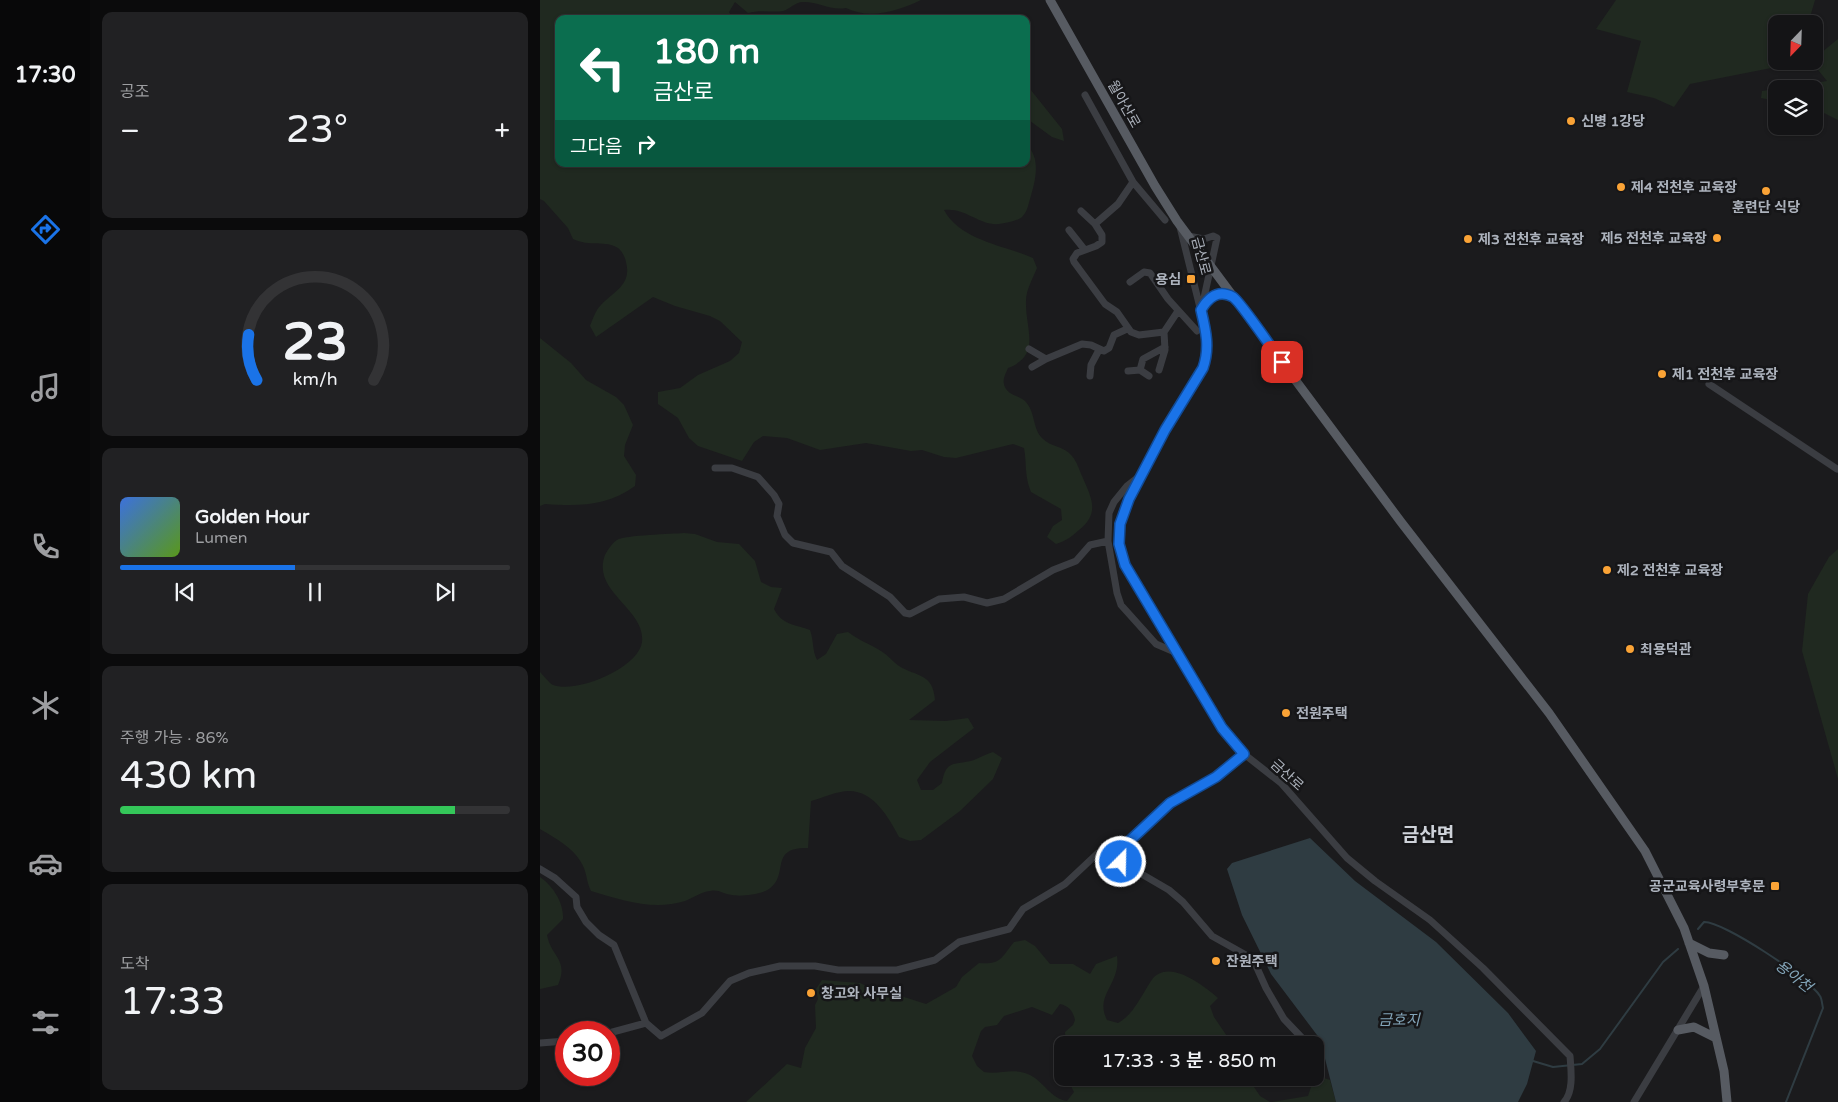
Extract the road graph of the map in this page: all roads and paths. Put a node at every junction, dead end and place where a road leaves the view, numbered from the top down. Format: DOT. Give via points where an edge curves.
graph roads {
  1 [pos="1050,0"];
  2 [pos="1085,95"];
  3 [pos="1133,182"];
  4 [pos="1081,212"];
  5 [pos="1165,220"];
  6 [pos="1177,220"];
  7 [pos="1094,224"];
  8 [pos="1069,230"];
  9 [pos="1188,236"];
  10 [pos="1084,249"];
  11 [pos="1210,264"];
  12 [pos="1130,282"];
  13 [pos="1234,297"];
  14 [pos="1201,310"];
  15 [pos="1178,311"];
  16 [pos="1128,329"];
  17 [pos="1196,331"];
  18 [pos="1164,332"];
  19 [pos="1165,347"];
  20 [pos="1029,349"];
  21 [pos="1099,350"];
  22 [pos="1046,360"];
  23 [pos="1032,367"];
  24 [pos="1140,370"];
  25 [pos="1159,370"];
  26 [pos="1128,371"];
  27 [pos="1090,376"];
  28 [pos="1149,376"];
  29 [pos="1709,384"];
  30 [pos="715,468"];
  31 [pos="1837,469"];
  32 [pos="1141,475"];
  33 [pos="1108,541"];
  34 [pos="1177,653"];
  35 [pos="1244,754"];
  36 [pos="1122,848"];
  37 [pos="540,869"];
  38 [pos="1689,943"];
  39 [pos="1724,954"];
  40 [pos="1704,986"];
  41 [pos="646,1023"];
  42 [pos="620,1030"];
  43 [pos="1678,1030"];
  44 [pos="1300,1036"];
  45 [pos="1716,1038"];
  46 [pos="555,1041"];
  47 [pos="540,1043"];
  48 [pos="1564,1102"];
  49 [pos="1634,1102"];
  50 [pos="1727,1102"];
  1 -- 6 [label="main road, 월아산로"];
  2 -- 3 [label="street"];
  3 -- 5 [label="street"];
  3 -- 7 [label="street" via="1118,204"];
  4 -- 7 [label="street"];
  6 -- 9 [label="main road, 월아산로"];
  6 -- 14 [label="street, 금산로"];
  7 -- 10 [label="street" via="1102,235 1102,242"];
  8 -- 10 [label="street"];
  9 -- 11 [label="main road, 월아산로"];
  9 -- 11 [label="street" via="1217,238"];
  10 -- 16 [label="street" via="1074,255 1074,262 1104,304 1120,314"];
  11 -- 13 [label="main road, 월아산로"];
  11 -- 14 [label="street"];
  12 -- 15 [label="street" via="1144,272 1150,273"];
  13 -- 14 [label="main road" via="1212,296"];
  13 -- 38 [label="main road, 월아산로" via="1554,722 1645,851"];
  14 -- 32 [label="street, 금산로" via="1208,340 1205,364"];
  15 -- 17 [label="street"];
  15 -- 18 [label="street"];
  16 -- 18 [label="street" via="1139,335"];
  16 -- 21 [label="street" via="1114,335 1106,350"];
  18 -- 19 [label="street"];
  19 -- 24 [label="street" via="1143,359"];
  19 -- 25 [label="street"];
  20 -- 22 [label="street"];
  21 -- 22 [label="street" via="1082,344"];
  21 -- 27 [label="street" via="1091,364"];
  22 -- 23 [label="street"];
  24 -- 26 [label="street"];
  24 -- 28 [label="street"];
  29 -- 31 [label="street"];
  30 -- 33 [label="street" via="732,468 758,477 779,504 777,516 785,535 794,543 831,552 842,566 890,597 899,610 910,614 939,599 964,597 987,603 1004,598 1053,570 1076,561 1090,545"];
  32 -- 33 [label="street" via="1114,502 1109,513"];
  32 -- 34 [label="street, 금산로" via="1120,524 1119,544 1125,565"];
  33 -- 34 [label="street" via="1121,605 1156,644"];
  34 -- 35 [label="street, 금산로" via="1222,728"];
  35 -- 36 [label="street" via="1216,777 1170,803"];
  35 -- 48 [label="street, 금산로" via="1281,783 1347,858 1430,920 1483,968 1570,1056 1571,1082"];
  36 -- 41 [label="street" via="1098,853 1065,884 1023,909 1009,929 959,942 935,960 897,970 780,966 749,973 730,982 702,1013 661,1036"];
  36 -- 44 [label="street" via="1121,862 1169,890 1212,936 1253,959 1284,1020"];
  37 -- 41 [label="street" via="576,897 577,907 586,922 614,945"];
  38 -- 39 [label="main road" via="1709,954"];
  38 -- 40 [label="main road, 월아산로"];
  40 -- 43 [label="street"];
  40 -- 45 [label="main road, 월아산로"];
  41 -- 42 [label="street"];
  43 -- 45 [label="main road" via="1694,1027"];
  43 -- 49 [label="street"];
  45 -- 50 [label="main road, 월아산로"];
  46 -- 47 [label="street"];
}
